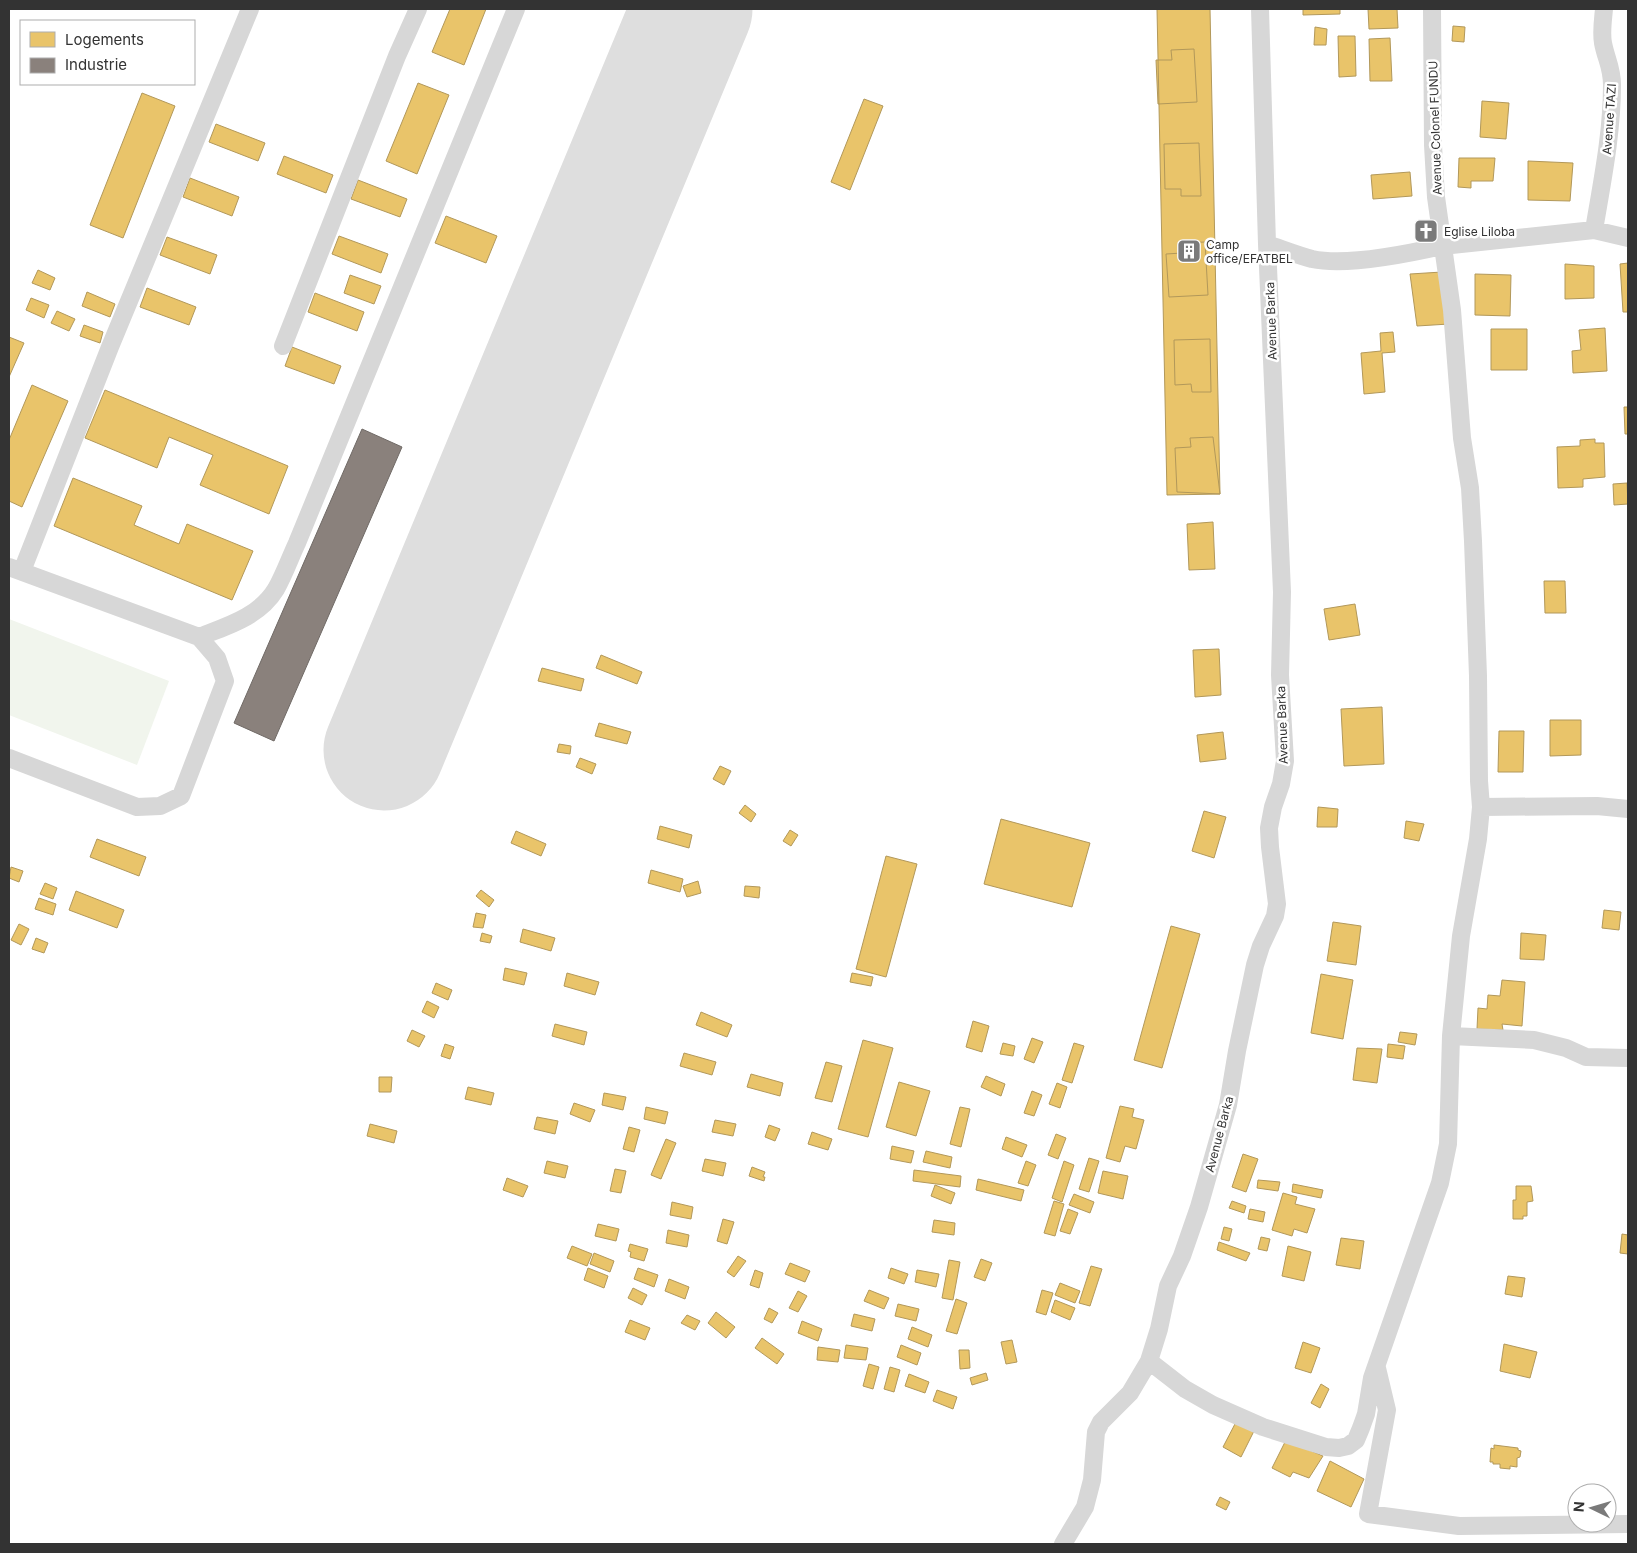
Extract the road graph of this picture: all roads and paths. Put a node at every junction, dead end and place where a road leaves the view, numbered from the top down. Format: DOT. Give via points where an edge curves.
graph roads {
  1 [pos="250,9"];
  2 [pos="418,9"];
  3 [pos="516,9"];
  4 [pos="1260,9"];
  5 [pos="1432,9"];
  6 [pos="1604,9"];
  7 [pos="1594,230"];
  8 [pos="1628,238"];
  9 [pos="1267,244"];
  10 [pos="1442,246"];
  11 [pos="283,346"];
  12 [pos="15,569"];
  13 [pos="199,637"];
  14 [pos="9,758"];
  15 [pos="1482,807"];
  16 [pos="1628,809"];
  17 [pos="1451,1036"];
  18 [pos="1628,1058"];
  19 [pos="1149,1361"];
  20 [pos="1376,1365"];
  21 [pos="1628,1524"];
  22 [pos="1062,1544"];
  1 -- 12 [label="street"];
  2 -- 11 [label="street"];
  3 -- 13 [label="street" via="276,589 252,614"];
  4 -- 9 [label="street, Avenue Barka"];
  5 -- 10 [label="street, Avenue Colonel FUNDU" via="1433,145"];
  6 -- 7 [label="street, Avenue TAZI" via="1602,29 1612,84 1609,139"];
  7 -- 8 [label="street"];
  7 -- 10 [label="street"];
  9 -- 10 [label="street" via="1312,259 1338,262"];
  9 -- 19 [label="street, Avenue Barka" via="1282,592 1280,675 1285,761 1269,828 1276,916 1255,965 1228,1105 1199,1207 1168,1286"];
  10 -- 15 [label="street, Avenue Colonel FUNDU" via="1452,310 1462,438 1470,488"];
  12 -- 13 [label="street"];
  13 -- 14 [label="street" via="217,658 225,681 181,796 160,806 137,807"];
  15 -- 16 [label="street" via="1597,806"];
  15 -- 17 [label="street, Avenue Colonel FUNDU" via="1461,936"];
  17 -- 18 [label="street" via="1534,1040 1586,1057"];
  17 -- 20 [label="street, Avenue Colonel FUNDU" via="1448,1144 1440,1183"];
  19 -- 20 [label="street, Avenue Colonel FUNDU" via="1185,1389 1213,1405 1263,1427 1339,1448 1356,1440 1362,1428"];
  19 -- 22 [label="street, Avenue Barka" via="1130,1393 1101,1422 1096,1432 1092,1480 1085,1507"];
  20 -- 21 [label="street" via="1387,1410 1368,1514 1459,1526"];
}
